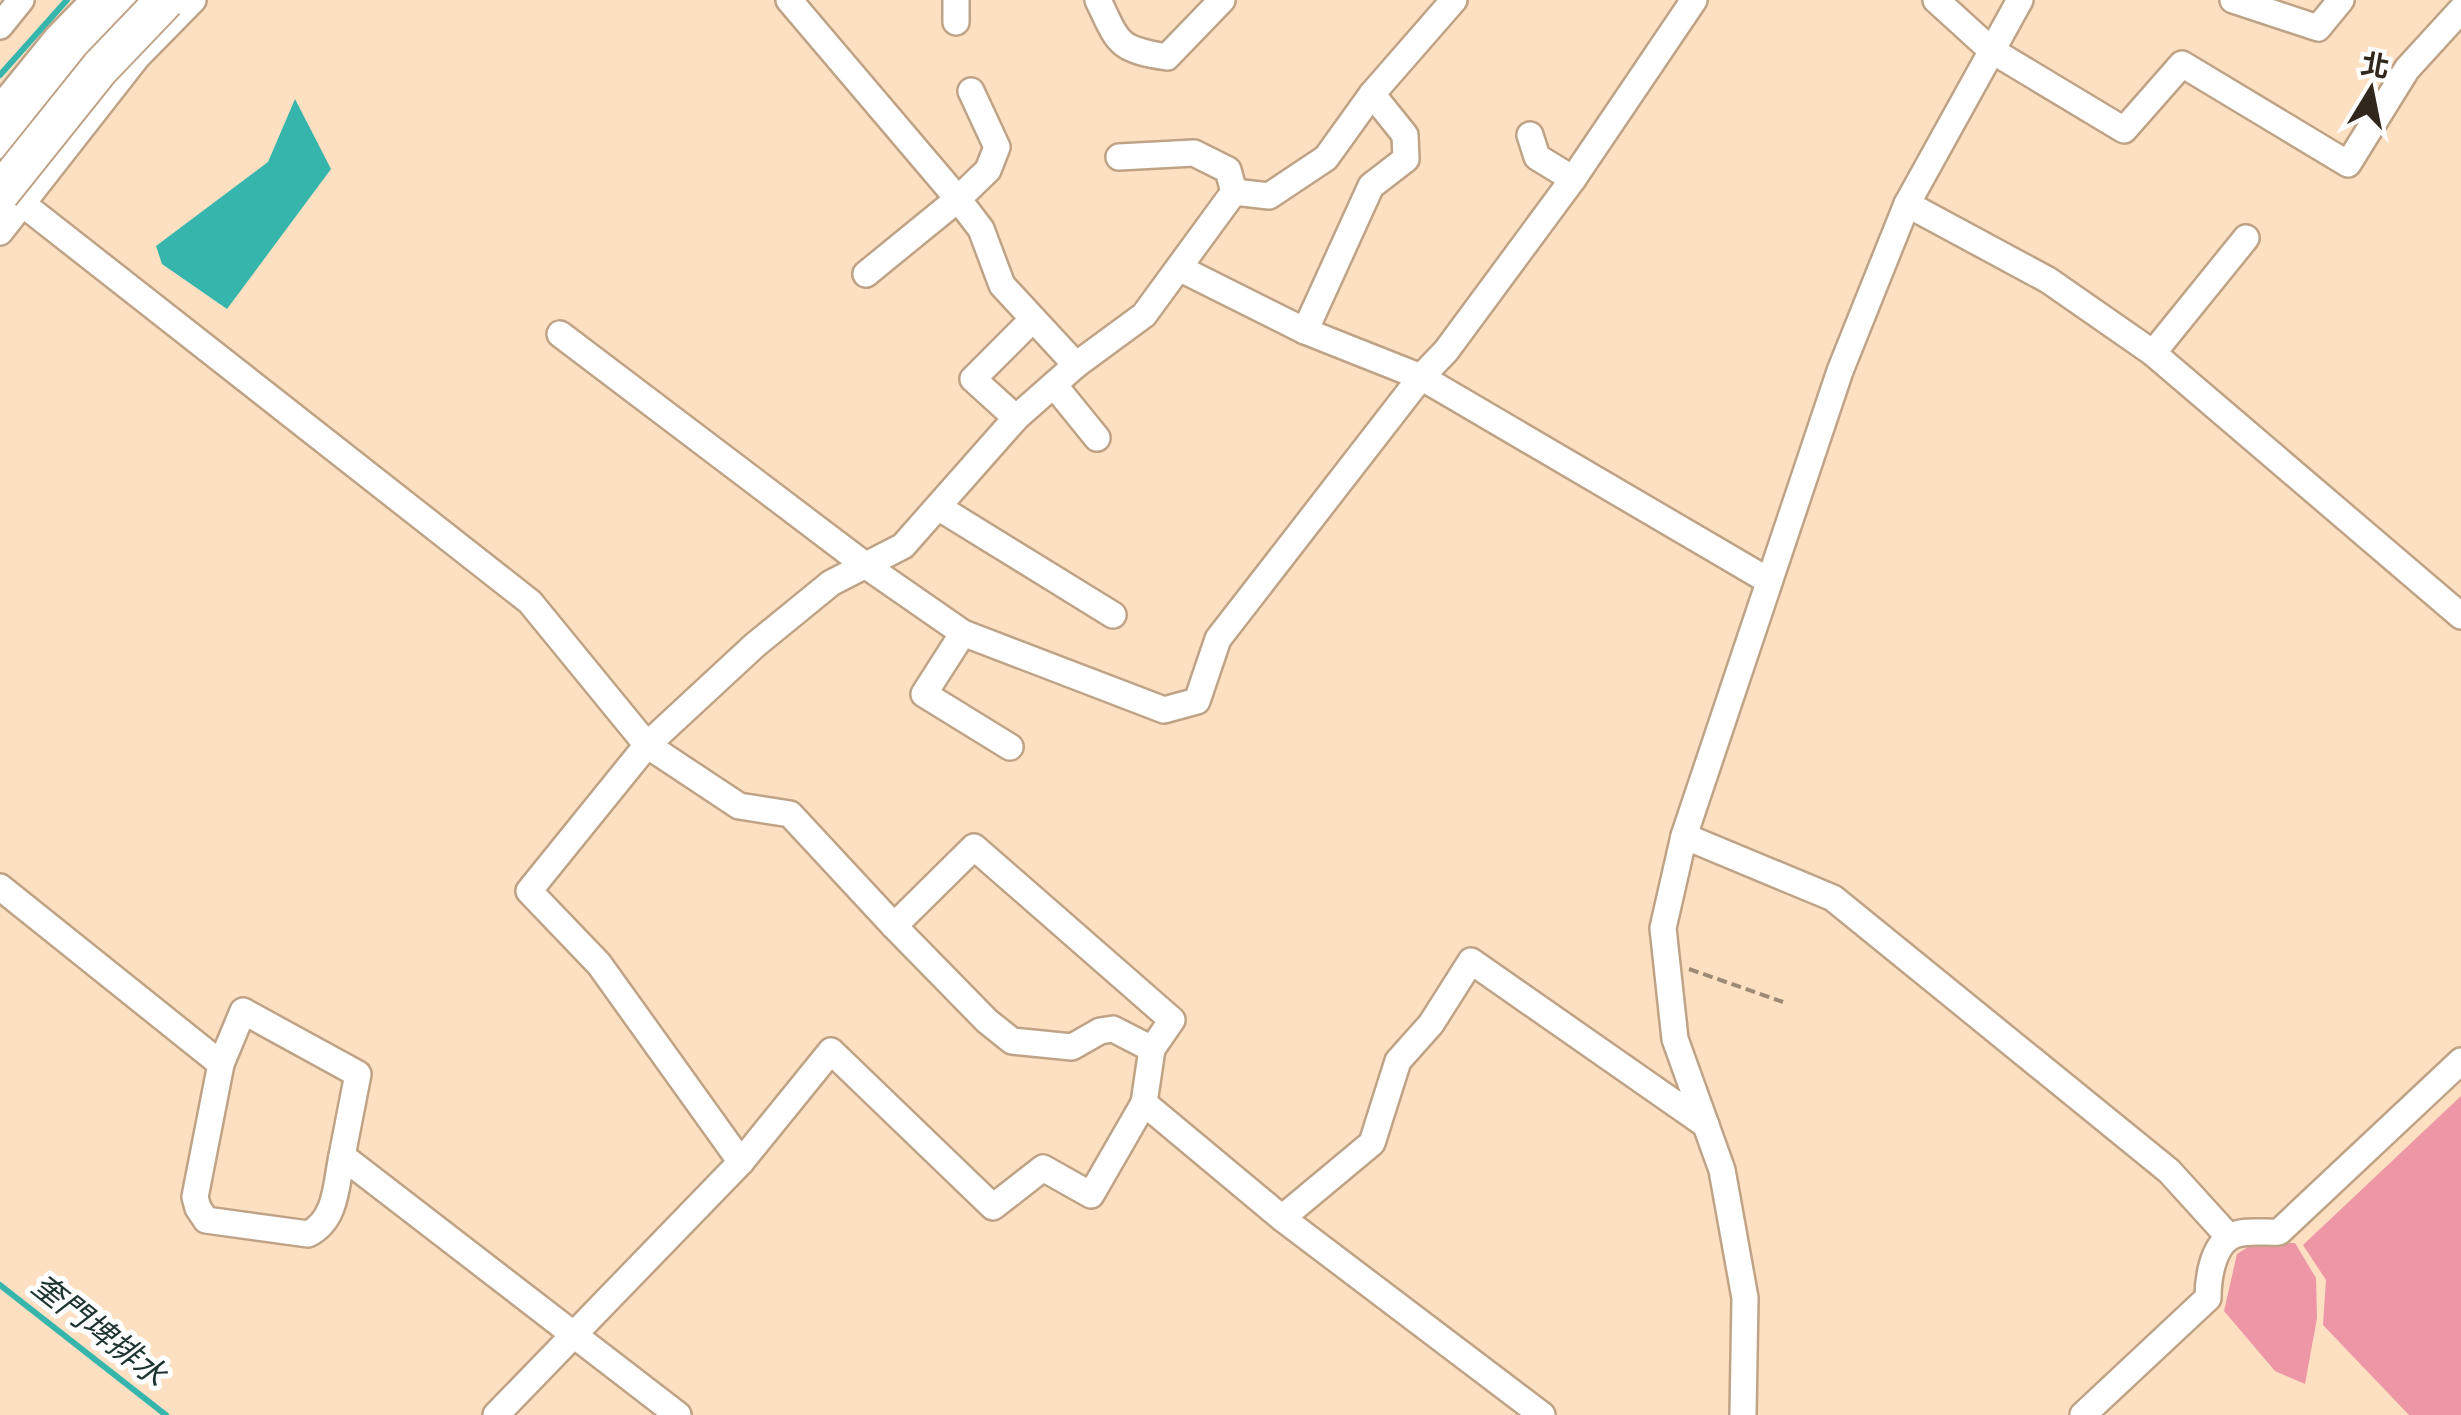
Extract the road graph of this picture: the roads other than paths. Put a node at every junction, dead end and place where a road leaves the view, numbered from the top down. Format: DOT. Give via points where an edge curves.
graph roads {
  1 [pos="21,0"];
  2 [pos="94,0"];
  3 [pos="124,0"];
  4 [pos="165,0"];
  5 [pos="193,0"];
  6 [pos="790,0"];
  7 [pos="1098,0"];
  8 [pos="1222,0"];
  9 [pos="1454,0"];
  10 [pos="1694,0"];
  11 [pos="1936,0"];
  12 [pos="2020,0"];
  13 [pos="2233,0"];
  14 [pos="2342,0"];
  15 [pos="2461,10"];
  16 [pos="0,26"];
  17 [pos="1991,50"];
  18 [pos="971,91"];
  19 [pos="1372,94"];
  20 [pos="0,108"];
  21 [pos="1530,135"];
  22 [pos="0,140"];
  23 [pos="1119,157"];
  24 [pos="1573,180"];
  25 [pos="1234,192"];
  26 [pos="7,194"];
  27 [pos="958,199"];
  28 [pos="1907,204"];
  29 [pos="0,232"];
  30 [pos="2246,238"];
  31 [pos="1179,268"];
  32 [pos="866,274"];
  33 [pos="1033,318"];
  34 [pos="1305,330"];
  35 [pos="560,334"];
  36 [pos="2153,354"];
  37 [pos="1076,365"];
  38 [pos="1421,377"];
  39 [pos="1054,385"];
  40 [pos="1016,418"];
  41 [pos="1097,438"];
  42 [pos="938,507"];
  43 [pos="865,565"];
  44 [pos="1769,582"];
  45 [pos="1113,615"];
  46 [pos="2461,616"];
  47 [pos="963,633"];
  48 [pos="647,745"];
  49 [pos="1010,747"];
  50 [pos="1684,836"];
  51 [pos="0,887"];
  52 [pos="894,926"];
  53 [pos="1152,1049"];
  54 [pos="2461,1061"];
  55 [pos="222,1064"];
  56 [pos="1144,1103"];
  57 [pos="1706,1124"];
  58 [pos="342,1156"];
  59 [pos="741,1162"];
  60 [pos="1282,1218"];
  61 [pos="2229,1237"];
  62 [pos="574,1335"];
  63 [pos="496,1415"];
  64 [pos="678,1415"];
  65 [pos="1542,1415"];
  66 [pos="1743,1415"];
  67 [pos="2084,1415"];
  1 -- 16 [label="street"];
  2 -- 20 [label="street"];
  3 -- 22 [label="highway"];
  4 -- 26 [label="highway, bridge" via="100,68"];
  5 -- 26 [label="street"];
  6 -- 27 [label="street"];
  7 -- 8 [label="street" via="1111,32 1130,51 1167,57"];
  9 -- 19 [label="street"];
  10 -- 24 [label="street"];
  11 -- 17 [label="street"];
  12 -- 17 [label="street"];
  13 -- 14 [label="street" via="2318,28"];
  15 -- 17 [label="street" via="2407,69 2348,164 2182,64 2124,130"];
  17 -- 28 [label="street"];
  18 -- 27 [label="street" via="998,147 988,170"];
  19 -- 25 [label="street" via="1326,158 1269,196"];
  19 -- 34 [label="street" via="1405,135 1406,159 1371,186"];
  21 -- 24 [label="street" via="1537,156"];
  23 -- 25 [label="street" via="1194,154 1228,170"];
  24 -- 38 [label="street"];
  25 -- 31 [label="street"];
  26 -- 29 [label="street"];
  26 -- 48 [label="street" via="530,602"];
  27 -- 32 [label="street"];
  27 -- 33 [label="street" via="981,230 1002,285"];
  28 -- 36 [label="street" via="2048,280"];
  28 -- 44 [label="street" via="1840,371"];
  30 -- 36 [label="street"];
  31 -- 34 [label="street"];
  31 -- 37 [label="street" via="1144,315"];
  33 -- 37 [label="street"];
  33 -- 40 [label="street" via="973,380"];
  34 -- 38 [label="street"];
  35 -- 43 [label="street"];
  36 -- 46 [label="street"];
  37 -- 39 [label="street"];
  38 -- 44 [label="street"];
  38 -- 47 [label="street" via="1218,639 1197,701 1164,710"];
  39 -- 40 [label="street"];
  39 -- 41 [label="street"];
  40 -- 42 [label="street"];
  42 -- 43 [label="street" via="902,546"];
  42 -- 45 [label="street"];
  43 -- 47 [label="street"];
  43 -- 48 [label="street" via="830,584 755,645"];
  44 -- 50 [label="street"];
  47 -- 49 [label="street" via="924,694"];
  48 -- 52 [label="street" via="739,806 790,814"];
  48 -- 59 [label="street" via="529,891 600,964"];
  50 -- 57 [label="street" via="1663,928 1675,1039"];
  50 -- 61 [label="street" via="1833,898 2169,1170"];
  51 -- 55 [label="street"];
  52 -- 53 [label="street" via="1012,1042 1072,1047 1113,1030"];
  52 -- 53 [label="street" via="974,847 1172,1020"];
  53 -- 56 [label="street"];
  54 -- 61 [label="street" via="2279,1232"];
  55 -- 58 [label="street" via="244,1011 358,1074"];
  55 -- 58 [label="street" via="195,1197 206,1220 308,1234 321,1228"];
  56 -- 59 [label="street" via="1092,1195 1042,1168 993,1207 831,1051"];
  56 -- 60 [label="street"];
  57 -- 60 [label="street" via="1470,962 1398,1061 1372,1143"];
  57 -- 66 [label="street" via="1722,1170 1745,1298"];
  58 -- 62 [label="street"];
  59 -- 62 [label="street"];
  60 -- 65 [label="street"];
  61 -- 67 [label="street" via="2217,1253 2208,1298"];
  62 -- 63 [label="street"];
  62 -- 64 [label="street"];
}
